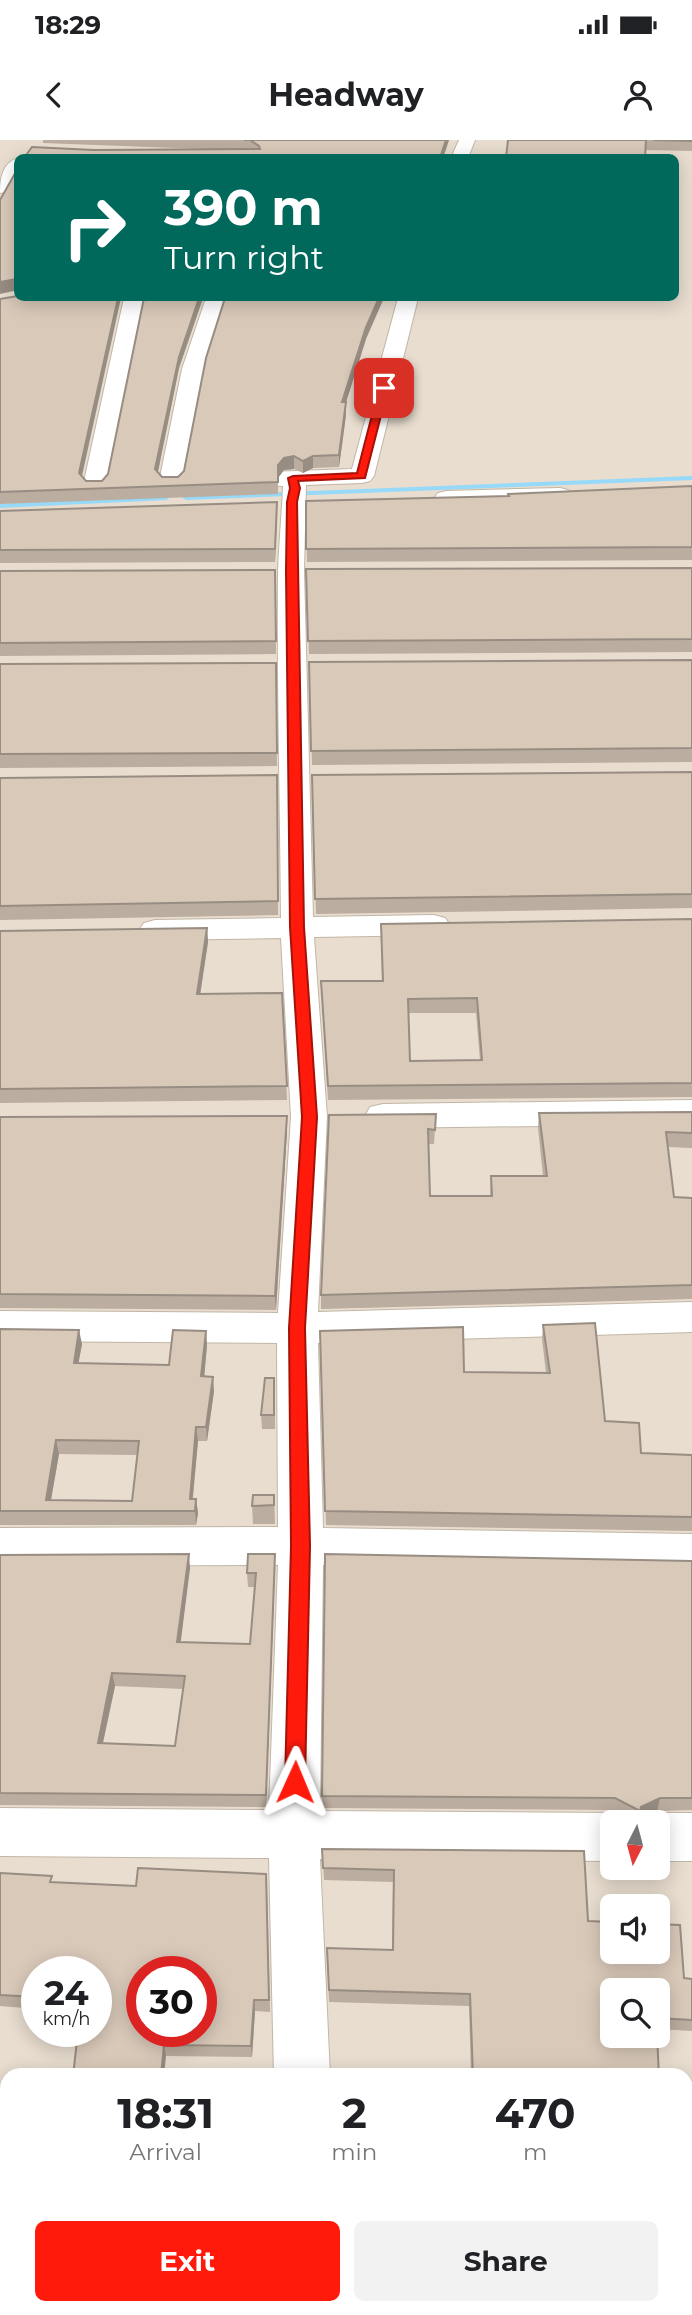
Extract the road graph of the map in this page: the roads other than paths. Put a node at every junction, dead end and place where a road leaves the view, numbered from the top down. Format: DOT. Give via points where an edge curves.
graph roads {
  1 [pos="14,168"];
  2 [pos="0,188"];
  3 [pos="133,301"];
  4 [pos="215,301"];
  5 [pos="407,301"];
  6 [pos="252,480"];
  7 [pos="198,481"];
  8 [pos="170,482"];
  9 [pos="145,484"];
  10 [pos="120,485"];
  11 [pos="95,486"];
  12 [pos="68,487"];
  13 [pos="582,494"];
  14 [pos="293,496"];
  15 [pos="430,498"];
  16 [pos="460,924"];
  17 [pos="297,927"];
  18 [pos="122,930"];
  19 [pos="692,1112"];
  20 [pos="320,1117"];
  21 [pos="692,1317"];
  22 [pos="0,1326"];
  23 [pos="297,1328"];
  24 [pos="300,1546"];
  25 [pos="0,1547"];
  26 [pos="692,1553"];
  27 [pos="0,1832"];
  28 [pos="294,1835"];
  29 [pos="600,1837"];
  30 [pos="670,1837"];
  31 [pos="692,1837"];
  32 [pos="302,2068"];
  1 -- 2 [label="street"];
  3 -- 11 [label="street"];
  4 -- 8 [label="street" via="193,369"];
  5 -- 14 [label="street" via="362,476"];
  6 -- 14 [label="street"];
  7 -- 8 [label="street"];
  8 -- 9 [label="street"];
  10 -- 11 [label="street"];
  11 -- 12 [label="street"];
  13 -- 15 [label="street"];
  14 -- 17 [label="street"];
  16 -- 17 [label="street"];
  17 -- 18 [label="street"];
  17 -- 20 [label="street"];
  19 -- 20 [label="street"];
  20 -- 23 [label="street"];
  21 -- 23 [label="street"];
  22 -- 23 [label="street"];
  23 -- 24 [label="street"];
  24 -- 25 [label="street"];
  24 -- 26 [label="street"];
  24 -- 28 [label="street"];
  27 -- 28 [label="street"];
  28 -- 29 [label="street"];
  28 -- 32 [label="street"];
  30 -- 31 [label="street"];
}
